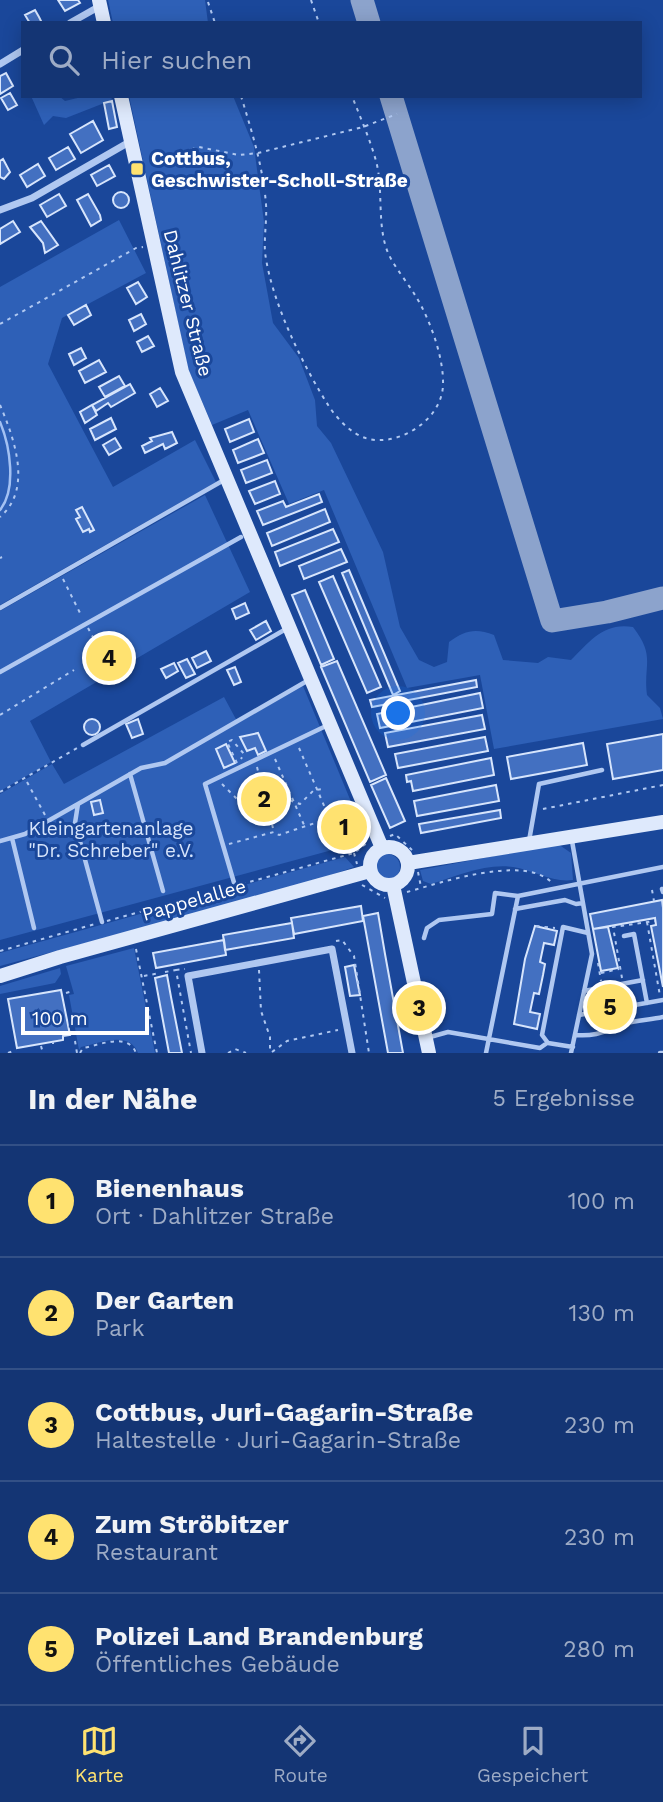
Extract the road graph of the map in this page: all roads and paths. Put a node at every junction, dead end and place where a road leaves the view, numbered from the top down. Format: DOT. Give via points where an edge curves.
graph roads {
  1 [pos="311,0"];
  2 [pos="208,2"];
  3 [pos="100,3"];
  4 [pos="73,21"];
  5 [pos="104,21"];
  6 [pos="214,21"];
  7 [pos="318,21"];
  8 [pos="21,51"];
  9 [pos="0,64"];
  10 [pos="121,98"];
  11 [pos="242,98"];
  12 [pos="353,98"];
  13 [pos="397,114"];
  14 [pos="363,127"];
  15 [pos="131,141"];
  16 [pos="183,152"];
  17 [pos="258,153"];
  18 [pos="0,210"];
  19 [pos="154,247"];
  20 [pos="0,324"];
  21 [pos="0,405"];
  22 [pos="227,479"];
  23 [pos="0,517"];
  24 [pos="241,537"];
  25 [pos="61,573"];
  26 [pos="0,608"];
  27 [pos="86,624"];
  28 [pos="289,627"];
  29 [pos="101,652"];
  30 [pos="74,670"];
  31 [pos="0,672"];
  32 [pos="311,678"];
  33 [pos="0,715"];
  34 [pos="330,724"];
  35 [pos="295,741"];
  36 [pos="83,745"];
  37 [pos="272,752"];
  38 [pos="256,760"];
  39 [pos="238,766"];
  40 [pos="602,770"];
  41 [pos="130,774"];
  42 [pos="218,777"];
  43 [pos="27,782"];
  44 [pos="663,785"];
  45 [pos="317,789"];
  46 [pos="324,789"];
  47 [pos="0,792"];
  48 [pos="264,794"];
  49 [pos="78,804"];
  50 [pos="295,804"];
  51 [pos="535,810"];
  52 [pos="351,811"];
  53 [pos="329,818"];
  54 [pos="48,821"];
  55 [pos="663,822"];
  56 [pos="304,827"];
  57 [pos="274,832"];
  58 [pos="571,837"];
  59 [pos="12,838"];
  60 [pos="0,841"];
  61 [pos="528,844"];
  62 [pos="375,845"];
  63 [pos="223,846"];
  64 [pos="408,863"];
  65 [pos="663,867"];
  66 [pos="370,871"];
  67 [pos="579,883"];
  68 [pos="393,885"];
  69 [pos="235,886"];
  70 [pos="422,888"];
  71 [pos="554,888"];
  72 [pos="652,890"];
  73 [pos="163,891"];
  74 [pos="518,895"];
  75 [pos="654,901"];
  76 [pos="583,903"];
  77 [pos="515,909"];
  78 [pos="646,921"];
  79 [pos="656,921"];
  80 [pos="102,922"];
  81 [pos="536,926"];
  82 [pos="34,928"];
  83 [pos="563,928"];
  84 [pos="588,933"];
  85 [pos="624,936"];
  86 [pos="424,938"];
  87 [pos="342,940"];
  88 [pos="135,945"];
  89 [pos="0,951"];
  90 [pos="258,962"];
  91 [pos="29,966"];
  92 [pos="0,969"];
  93 [pos="621,969"];
  94 [pos="165,972"];
  95 [pos="600,973"];
  96 [pos="160,974"];
  97 [pos="0,976"];
  98 [pos="142,977"];
  99 [pos="643,980"];
  100 [pos="623,984"];
  101 [pos="74,991"];
  102 [pos="584,992"];
  103 [pos="66,993"];
  104 [pos="662,1000"];
  105 [pos="647,1003"];
  106 [pos="579,1015"];
  107 [pos="663,1017"];
  108 [pos="347,1029"];
  109 [pos="575,1035"];
  110 [pos="426,1038"];
  111 [pos="489,1038"];
  112 [pos="75,1041"];
  113 [pos="548,1043"];
  114 [pos="41,1046"];
  115 [pos="572,1050"];
  116 [pos="13,1051"];
  117 [pos="8,1053"];
  118 [pos="43,1053"];
  119 [pos="78,1053"];
  120 [pos="136,1053"];
  121 [pos="157,1053"];
  122 [pos="191,1053"];
  123 [pos="202,1053"];
  124 [pos="229,1053"];
  125 [pos="246,1053"];
  126 [pos="271,1053"];
  127 [pos="352,1053"];
  128 [pos="369,1053"];
  129 [pos="429,1053"];
  130 [pos="486,1053"];
  1 -- 7 [label="path"];
  2 -- 6 [label="path"];
  3 -- 4 [label="street"];
  3 -- 5 [label="street"];
  8 -- 9 [label="street"];
  10 -- 15 [label="street, Dahlitzer Straße"];
  11 -- 17 [label="path"];
  12 -- 14 [label="path"];
  13 -- 14 [label="path"];
  14 -- 17 [label="path"];
  14 -- 17 [label="path" via="376,162 389,255 417,298 443,374 443,390 433,414 397,439 359,436 343,424 293,338 265,253 266,204"];
  15 -- 18 [label="street" via="21,204"];
  15 -- 19 [label="street, Dahlitzer Straße"];
  16 -- 17 [label="path" via="199,147 239,155"];
  19 -- 20 [label="path" via="136,248"];
  19 -- 22 [label="street, Dahlitzer Straße" via="182,372"];
  21 -- 23 [label="path" via="14,441 18,484 14,499"];
  22 -- 25 [label="lane"];
  22 -- 28 [label="street, Dahlitzer Straße"];
  24 -- 27 [label="lane"];
  25 -- 26 [label="lane"];
  25 -- 27 [label="path"];
  27 -- 29 [label="path"];
  27 -- 31 [label="lane"];
  28 -- 32 [label="street, Dahlitzer Straße"];
  28 -- 36 [label="lane"];
  30 -- 33 [label="path"];
  32 -- 34 [label="street, Dahlitzer Straße"];
  32 -- 41 [label="lane" via="165,763"];
  34 -- 35 [label="lane"];
  34 -- 62 [label="street, Dahlitzer Straße"];
  35 -- 37 [label="lane"];
  35 -- 45 [label="path"];
  36 -- 47 [label="path"];
  37 -- 38 [label="lane"];
  37 -- 50 [label="path"];
  38 -- 39 [label="lane"];
  38 -- 48 [label="path"];
  39 -- 39 [label="path" via="227,742 232,740 244,754"];
  39 -- 42 [label="lane"];
  40 -- 51 [label="lane" via="539,784"];
  41 -- 49 [label="lane"];
  41 -- 73 [label="lane"];
  42 -- 48 [label="path" via="237,799"];
  42 -- 63 [label="lane" via="205,784"];
  43 -- 54 [label="path"];
  44 -- 51 [label="path"];
  45 -- 46 [label="path"];
  45 -- 50 [label="path"];
  45 -- 53 [label="path"];
  48 -- 50 [label="path"];
  48 -- 57 [label="path"];
  49 -- 54 [label="lane"];
  49 -- 80 [label="lane" via="75,824"];
  50 -- 56 [label="path"];
  51 -- 61 [label="lane"];
  52 -- 53 [label="path"];
  53 -- 56 [label="path"];
  54 -- 59 [label="lane"];
  55 -- 58 [label="street"];
  56 -- 57 [label="path" via="279,835"];
  57 -- 63 [label="path"];
  58 -- 61 [label="street"];
  58 -- 67 [label="lane"];
  59 -- 60 [label="lane"];
  59 -- 82 [label="lane"];
  61 -- 64 [label="street"];
  62 -- 64 [label="street" via="400,850"];
  62 -- 66 [label="street"];
  62 -- 69 [label="path"];
  63 -- 69 [label="lane"];
  64 -- 68 [label="street" via="404,877"];
  65 -- 67 [label="lane"];
  66 -- 68 [label="street" via="380,883"];
  66 -- 91 [label="street, Pappelallee"];
  67 -- 71 [label="lane"];
  67 -- 76 [label="lane"];
  68 -- 110 [label="street"];
  69 -- 80 [label="path"];
  70 -- 71 [label="path" via="507,870 551,881"];
  71 -- 74 [label="lane"];
  72 -- 75 [label="path"];
  74 -- 77 [label="lane"];
  74 -- 86 [label="lane" via="495,893 492,914 439,920 426,928"];
  76 -- 77 [label="lane" via="565,900"];
  76 -- 84 [label="lane"];
  77 -- 111 [label="lane"];
  78 -- 79 [label="path"];
  78 -- 93 [label="path" via="613,928"];
  78 -- 104 [label="path"];
  80 -- 89 [label="path"];
  81 -- 83 [label="path"];
  83 -- 84 [label="lane"];
  83 -- 113 [label="lane" via="542,1035"];
  84 -- 102 [label="lane" via="592,954"];
  85 -- 99 [label="lane" via="634,934"];
  87 -- 128 [label="path" via="354,956"];
  88 -- 98 [label="path"];
  90 -- 108 [label="street" via="332,949"];
  90 -- 123 [label="street" via="188,976"];
  90 -- 126 [label="path" via="261,1010"];
  91 -- 92 [label="street, Pappelallee"];
  91 -- 97 [label="street, Pappelallee"];
  93 -- 95 [label="path"];
  93 -- 100 [label="path"];
  94 -- 122 [label="path" via="176,970"];
  96 -- 98 [label="path"];
  98 -- 121 [label="path"];
  99 -- 100 [label="lane"];
  99 -- 105 [label="lane"];
  100 -- 102 [label="lane"];
  101 -- 103 [label="path"];
  102 -- 106 [label="lane"];
  104 -- 105 [label="lane"];
  105 -- 106 [label="lane"];
  106 -- 109 [label="lane"];
  107 -- 109 [label="lane" via="591,1037"];
  108 -- 126 [label="path" via="287,1041"];
  108 -- 127 [label="street"];
  109 -- 115 [label="lane"];
  110 -- 111 [label="lane" via="448,1032"];
  110 -- 129 [label="street"];
  111 -- 113 [label="lane" via="540,1048"];
  111 -- 130 [label="lane"];
  112 -- 119 [label="path"];
  113 -- 115 [label="lane"];
  114 -- 118 [label="path"];
  116 -- 117 [label="path"];
  119 -- 120 [label="path" via="83,1048 125,1041"];
  124 -- 125 [label="path" via="235,1049"];
}
